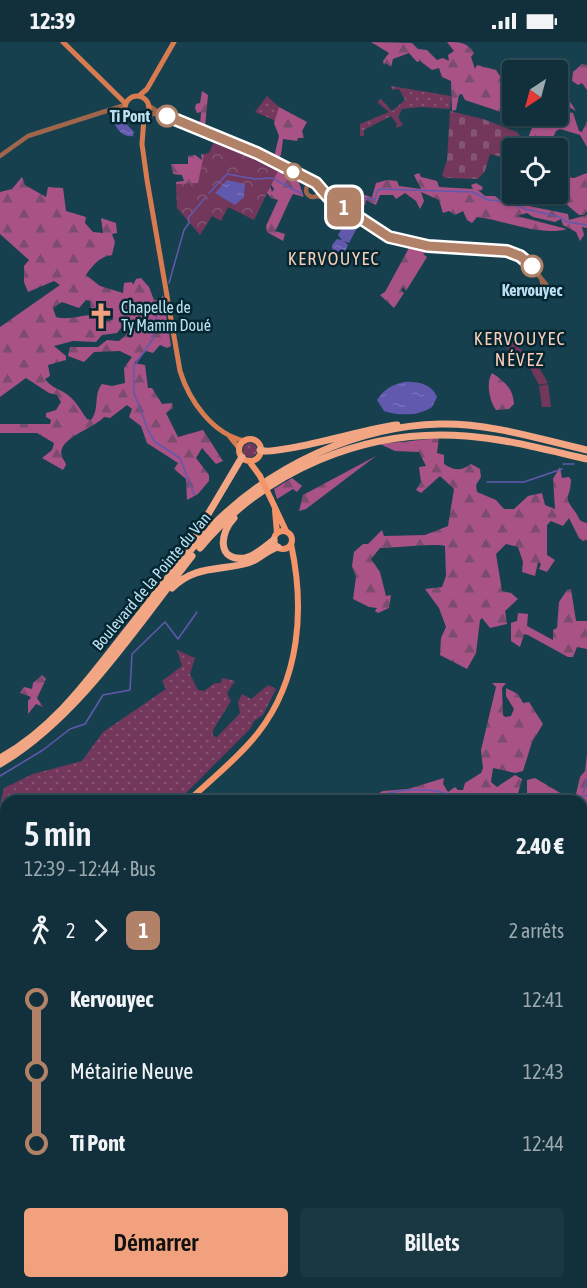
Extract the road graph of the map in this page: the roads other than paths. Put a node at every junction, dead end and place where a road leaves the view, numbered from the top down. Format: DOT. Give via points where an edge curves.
graph roads {
  1 [pos="63,42"];
  2 [pos="174,42"];
  3 [pos="152,80"];
  4 [pos="113,89"];
  5 [pos="140,95"];
  6 [pos="131,96"];
  7 [pos="148,104"];
  8 [pos="125,106"];
  9 [pos="160,113"];
  10 [pos="145,117"];
  11 [pos="134,120"];
  12 [pos="142,149"];
  13 [pos="0,156"];
  14 [pos="301,177"];
  15 [pos="312,183"];
  16 [pos="320,187"];
  17 [pos="307,188"];
  18 [pos="317,196"];
  19 [pos="428,246"];
  20 [pos="546,288"];
  21 [pos="439,424"];
  22 [pos="227,434"];
  23 [pos="244,441"];
  24 [pos="239,448"];
  25 [pos="587,450"];
  26 [pos="259,454"];
  27 [pos="246,459"];
  28 [pos="587,459"];
  29 [pos="261,476"];
  30 [pos="280,479"];
  31 [pos="273,502"];
  32 [pos="286,531"];
  33 [pos="278,542"];
  34 [pos="291,544"];
  35 [pos="295,568"];
  36 [pos="156,602"];
  37 [pos="93,673"];
  38 [pos="0,758"];
  39 [pos="0,764"];
  40 [pos="194,795"];
  1 -- 4 [label="main road"];
  2 -- 3 [label="main road"];
  3 -- 5 [label="main road"];
  3 -- 7 [label="main road"];
  4 -- 6 [label="main road"];
  4 -- 8 [label="main road"];
  5 -- 6 [label="main road"];
  5 -- 7 [label="main road"];
  6 -- 8 [label="main road"];
  7 -- 9 [label="street"];
  7 -- 10 [label="main road"];
  8 -- 11 [label="main road"];
  8 -- 13 [label="street" via="28,136"];
  9 -- 10 [label="street"];
  9 -- 14 [label="street" via="264,156"];
  10 -- 11 [label="main road"];
  10 -- 12 [label="main road"];
  11 -- 12 [label="main road"];
  12 -- 22 [label="main road" via="184,382 203,413"];
  14 -- 15 [label="street"];
  14 -- 17 [label="street"];
  15 -- 16 [label="street"];
  15 -- 17 [label="street"];
  16 -- 18 [label="street"];
  16 -- 19 [label="street" via="328,197 380,232"];
  17 -- 18 [label="street" via="309,195"];
  18 -- 19 [label="street" via="328,199 386,239"];
  19 -- 20 [label="street" via="510,252 526,261"];
  21 -- 25 [label="highway, Boulevard de la Pointe du Van" via="504,431"];
  21 -- 26 [label="highway" via="377,427"];
  21 -- 37 [label="highway, Boulevard de la Pointe du Van" via="353,440 297,463 260,486 202,537"];
  22 -- 23 [label="main road"];
  22 -- 24 [label="main road"];
  23 -- 24 [label="main road"];
  23 -- 26 [label="main road" via="255,441"];
  24 -- 27 [label="main road"];
  26 -- 27 [label="main road"];
  26 -- 29 [label="main road"];
  27 -- 29 [label="main road"];
  27 -- 37 [label="highway" via="192,543"];
  28 -- 30 [label="highway, Boulevard de la Pointe du Van" via="495,440 424,435 342,451"];
  29 -- 31 [label="main road, bridge"];
  30 -- 33 [label="highway" via="231,521 222,540 228,553 238,558"];
  30 -- 36 [label="highway, Boulevard de la Pointe du Van" via="220,525"];
  31 -- 32 [label="main road"];
  31 -- 33 [label="main road"];
  32 -- 33 [label="main road"];
  32 -- 34 [label="main road" via="292,536"];
  33 -- 34 [label="main road"];
  33 -- 35 [label="main road"];
  33 -- 36 [label="highway" via="249,563 193,573"];
  34 -- 35 [label="main road"];
  35 -- 40 [label="main road" via="296,640 282,693 254,738"];
  36 -- 39 [label="highway, Boulevard de la Pointe du Van" via="62,718 33,744"];
  37 -- 38 [label="highway, Boulevard de la Pointe du Van" via="53,718"];
}
